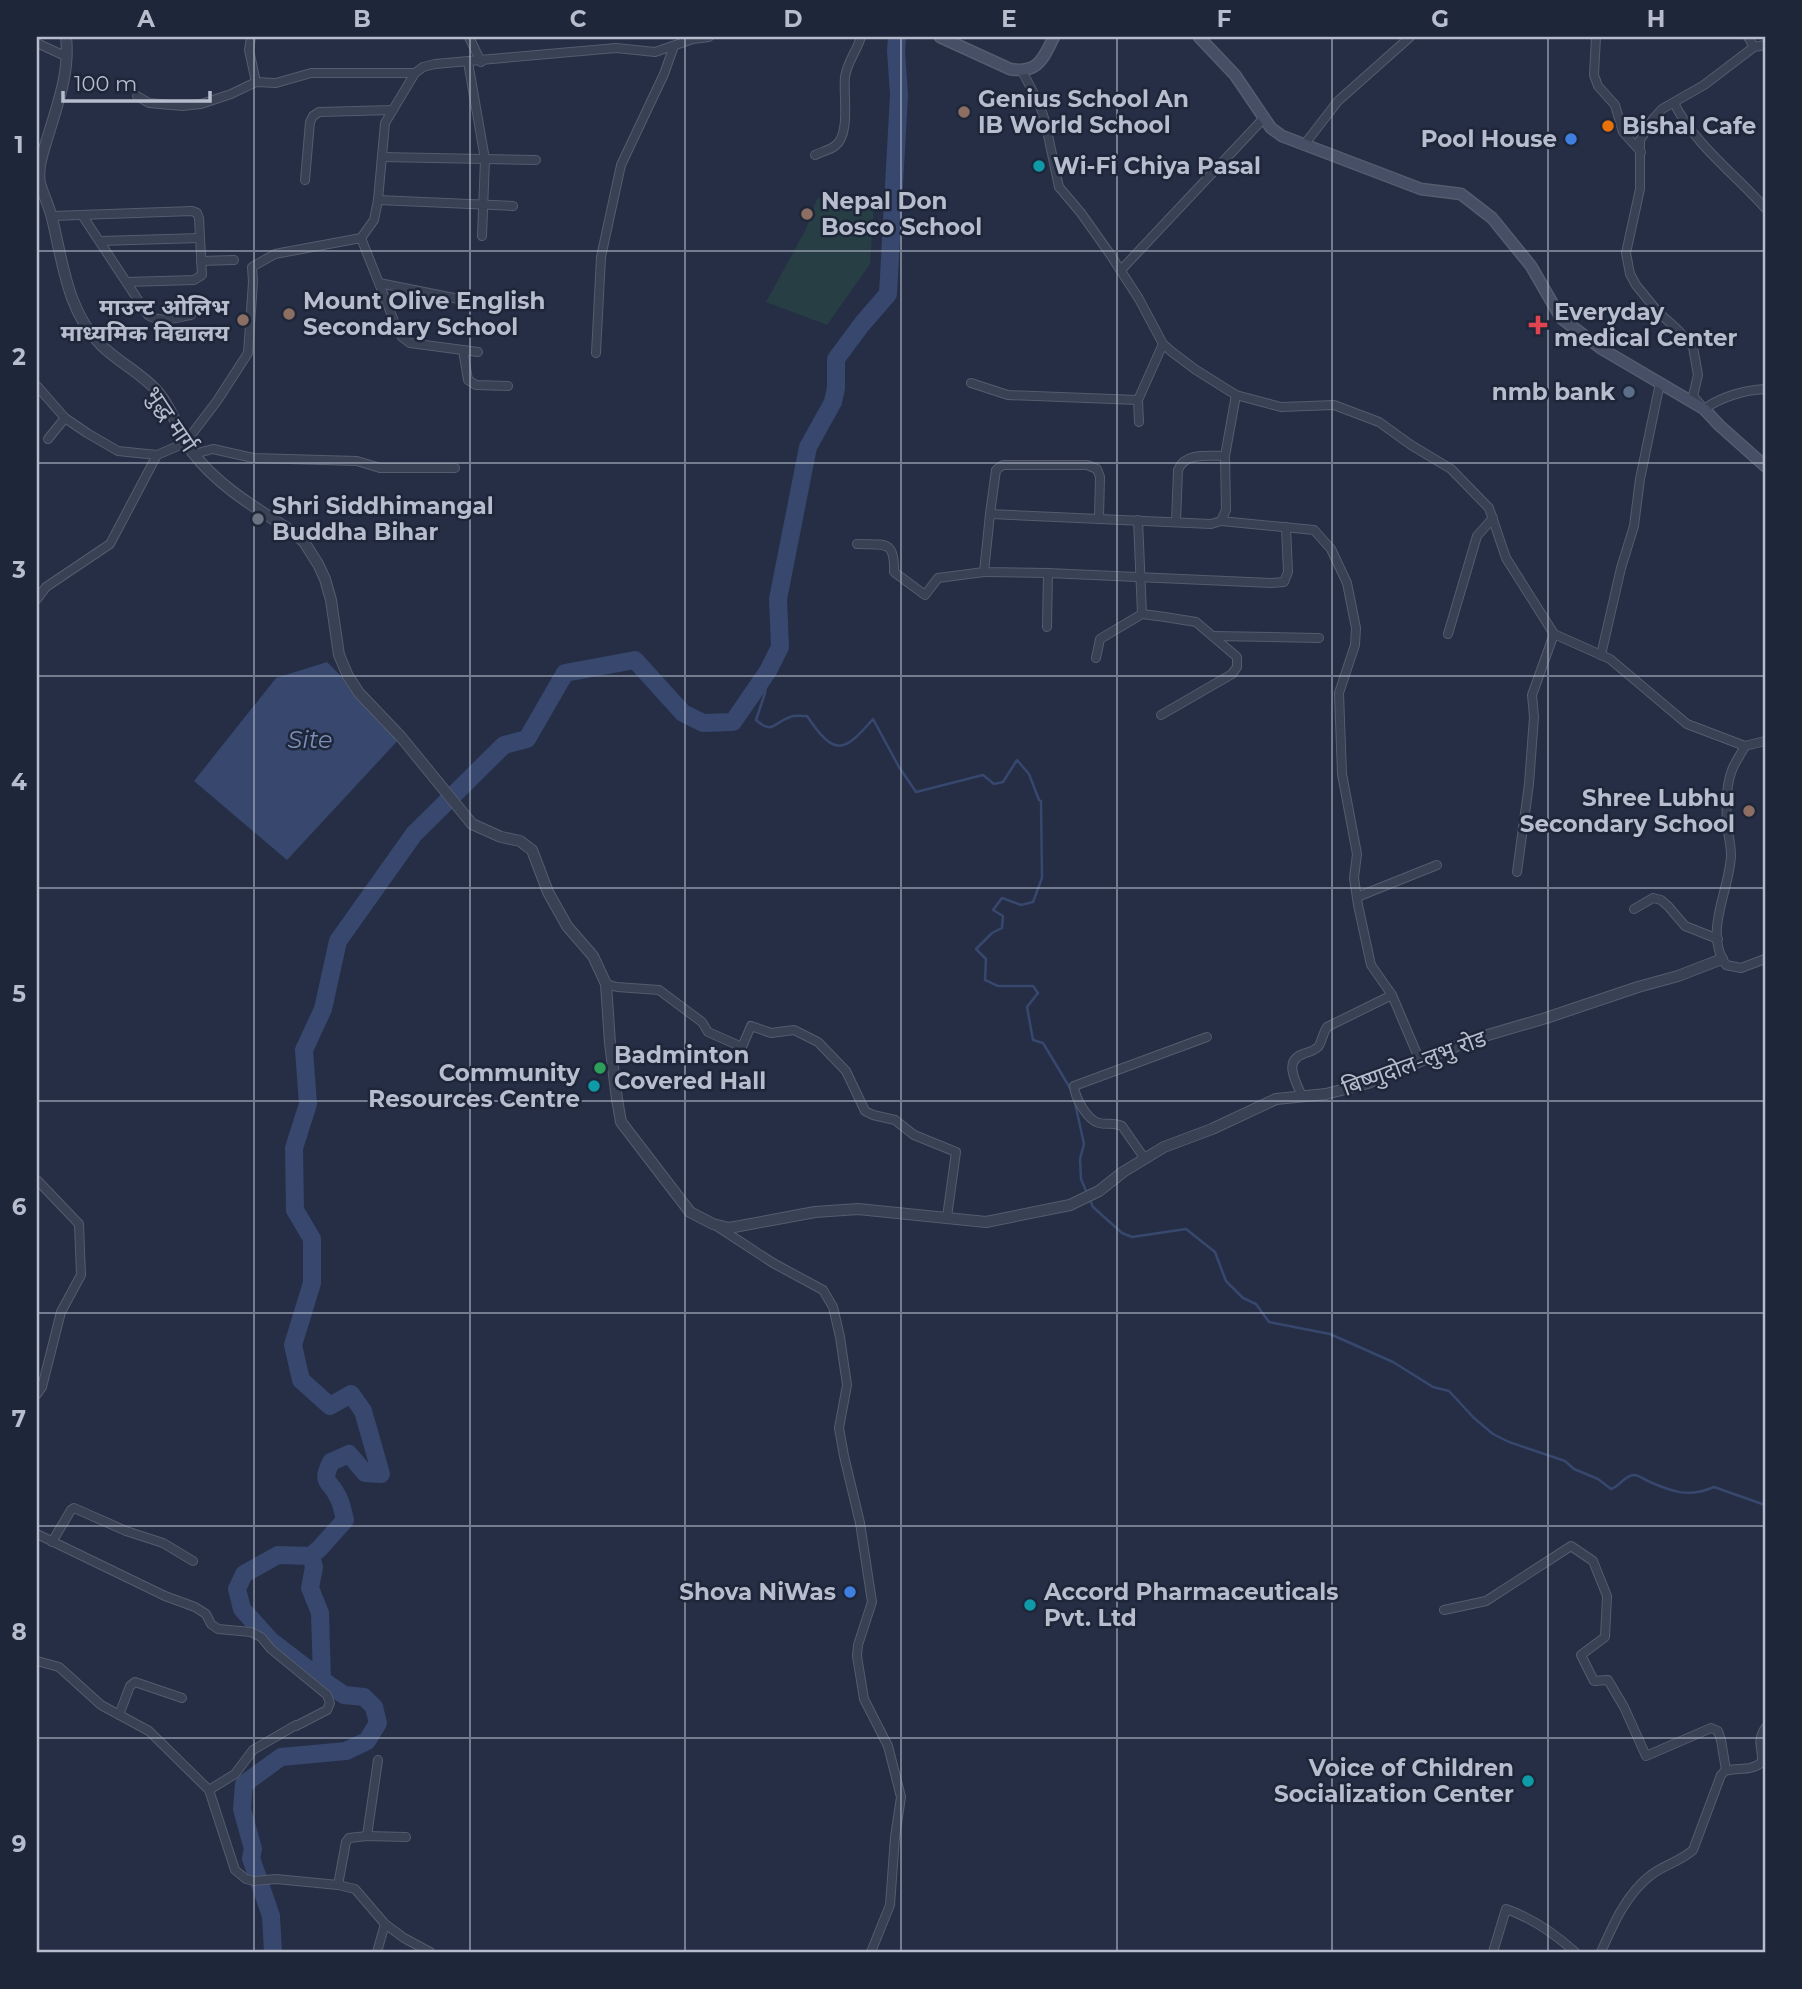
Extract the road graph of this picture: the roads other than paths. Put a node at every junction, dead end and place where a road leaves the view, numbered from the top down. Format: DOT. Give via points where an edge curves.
graph roads {
  1 [pos="66,37"];
  2 [pos="251,37"];
  3 [pos="469,37"];
  4 [pos="709,37"];
  5 [pos="861,37"];
  6 [pos="940,37"];
  7 [pos="1054,37"];
  8 [pos="1199,37"];
  9 [pos="1410,37"];
  10 [pos="1596,37"];
  11 [pos="1748,37"];
  12 [pos="37,43"];
  13 [pos="1765,45"];
  14 [pos="674,46"];
  15 [pos="1755,47"];
  16 [pos="67,57"];
  17 [pos="468,62"];
  18 [pos="481,62"];
  19 [pos="1022,71"];
  20 [pos="415,73"];
  21 [pos="256,82"];
  22 [pos="136,96"];
  23 [pos="1674,103"];
  24 [pos="393,110"];
  25 [pos="1264,118"];
  26 [pos="1304,145"];
  27 [pos="1641,152"];
  28 [pos="815,155"];
  29 [pos="382,157"];
  30 [pos="485,159"];
  31 [pos="537,160"];
  32 [pos="304,180"];
  33 [pos="39,182"];
  34 [pos="378,200"];
  35 [pos="483,204"];
  36 [pos="513,206"];
  37 [pos="1765,208"];
  38 [pos="82,215"];
  39 [pos="52,216"];
  40 [pos="482,236"];
  41 [pos="200,238"];
  42 [pos="361,238"];
  43 [pos="100,242"];
  44 [pos="234,260"];
  45 [pos="201,261"];
  46 [pos="1121,270"];
  47 [pos="127,282"];
  48 [pos="379,283"];
  49 [pos="460,299"];
  50 [pos="191,315"];
  51 [pos="1163,344"];
  52 [pos="463,350"];
  53 [pos="478,352"];
  54 [pos="596,354"];
  55 [pos="971,383"];
  56 [pos="1660,383"];
  57 [pos="508,386"];
  58 [pos="37,388"];
  59 [pos="1765,389"];
  60 [pos="1236,395"];
  61 [pos="1138,400"];
  62 [pos="1704,409"];
  63 [pos="65,418"];
  64 [pos="1139,422"];
  65 [pos="48,439"];
  66 [pos="185,443"];
  67 [pos="194,454"];
  68 [pos="157,455"];
  69 [pos="1225,456"];
  70 [pos="1765,466"];
  71 [pos="455,468"];
  72 [pos="990,514"];
  73 [pos="1493,518"];
  74 [pos="1099,519"];
  75 [pos="1138,520"];
  76 [pos="1221,521"];
  77 [pos="1176,522"];
  78 [pos="1286,527"];
  79 [pos="857,544"];
  80 [pos="984,572"];
  81 [pos="1048,573"];
  82 [pos="1141,577"];
  83 [pos="37,599"];
  84 [pos="1142,614"];
  85 [pos="1047,627"];
  86 [pos="1448,634"];
  87 [pos="1554,634"];
  88 [pos="1213,636"];
  89 [pos="1319,638"];
  90 [pos="1601,655"];
  91 [pos="1096,658"];
  92 [pos="1161,715"];
  93 [pos="1765,741"];
  94 [pos="1745,746"];
  95 [pos="1437,864"];
  96 [pos="1517,872"];
  97 [pos="1357,897"];
  98 [pos="1634,909"];
  99 [pos="1718,939"];
  100 [pos="1722,959"];
  101 [pos="1765,959"];
  102 [pos="606,984"];
  103 [pos="1392,995"];
  104 [pos="1207,1037"];
  105 [pos="1420,1061"];
  106 [pos="1302,1096"];
  107 [pos="1145,1159"];
  108 [pos="37,1180"];
  109 [pos="947,1217"];
  110 [pos="713,1224"];
  111 [pos="37,1394"];
  112 [pos="37,1534"];
  113 [pos="52,1542"];
  114 [pos="193,1560"];
  115 [pos="1444,1610"];
  116 [pos="37,1661"];
  117 [pos="182,1698"];
  118 [pos="119,1715"];
  119 [pos="1765,1728"];
  120 [pos="1759,1745"];
  121 [pos="1765,1754"];
  122 [pos="378,1760"];
  123 [pos="1726,1770"];
  124 [pos="209,1790"];
  125 [pos="367,1836"];
  126 [pos="406,1837"];
  127 [pos="338,1885"];
  128 [pos="385,1924"];
  129 [pos="377,1952"];
  130 [pos="430,1952"];
  131 [pos="871,1952"];
  132 [pos="1493,1952"];
  133 [pos="1575,1952"];
  134 [pos="1601,1952"];
  1 -- 16 [label="street, भुद्ध मार्ग"];
  2 -- 21 [label="street" via="248,44"];
  3 -- 18 [label="street"];
  4 -- 14 [label="street"];
  5 -- 28 [label="street" via="845,78 842,137 836,146"];
  6 -- 19 [label="main road"];
  7 -- 19 [label="main road" via="1041,62"];
  8 -- 25 [label="main road" via="1235,75"];
  9 -- 26 [label="street" via="1338,101"];
  10 -- 27 [label="street" via="1594,75 1598,86 1615,105 1623,132"];
  11 -- 15 [label="street"];
  12 -- 16 [label="street"];
  13 -- 15 [label="street"];
  14 -- 18 [label="street" via="655,52 616,48"];
  14 -- 54 [label="street" via="621,165 601,257"];
  15 -- 23 [label="street"];
  16 -- 33 [label="street, भुद्ध मार्ग"];
  17 -- 18 [label="street"];
  17 -- 20 [label="street" via="423,67"];
  17 -- 30 [label="street"];
  19 -- 46 [label="street" via="1045,121 1059,187"];
  20 -- 21 [label="street" via="311,73"];
  20 -- 24 [label="street"];
  21 -- 22 [label="street" via="201,104 149,103"];
  23 -- 27 [label="street" via="1653,119 1640,141"];
  23 -- 37 [label="street" via="1707,148"];
  24 -- 29 [label="street" via="385,123"];
  24 -- 32 [label="street" via="319,112 313,116"];
  25 -- 26 [label="main road" via="1282,136"];
  25 -- 46 [label="street"];
  26 -- 56 [label="main road" via="1422,189 1461,194 1492,218 1531,266 1561,318"];
  27 -- 62 [label="street" via="1640,189 1626,253 1630,274 1657,312 1693,347 1698,375 1693,396"];
  29 -- 30 [label="street"];
  29 -- 34 [label="street"];
  30 -- 31 [label="street"];
  30 -- 35 [label="street"];
  33 -- 39 [label="street, भुद्ध मार्ग"];
  34 -- 35 [label="street"];
  34 -- 42 [label="street" via="374,220"];
  35 -- 36 [label="street"];
  35 -- 40 [label="street"];
  38 -- 39 [label="street"];
  38 -- 41 [label="street" via="192,211 199,218"];
  38 -- 43 [label="street"];
  39 -- 66 [label="street, भुद्ध मार्ग" via="66,283 84,323 100,345 159,394"];
  41 -- 43 [label="street"];
  41 -- 45 [label="street"];
  42 -- 48 [label="street"];
  42 -- 66 [label="street" via="275,254 252,267 248,353"];
  43 -- 47 [label="street"];
  44 -- 45 [label="street"];
  45 -- 47 [label="street" via="202,275 194,280"];
  46 -- 51 [label="street"];
  47 -- 50 [label="street" via="153,319"];
  48 -- 49 [label="street"];
  48 -- 52 [label="street" via="402,337 410,343"];
  51 -- 60 [label="street"];
  51 -- 61 [label="street"];
  52 -- 53 [label="street"];
  52 -- 57 [label="street" via="468,380 476,385"];
  55 -- 61 [label="street" via="1008,395"];
  56 -- 62 [label="main road"];
  56 -- 90 [label="street" via="1634,526"];
  58 -- 63 [label="street"];
  59 -- 62 [label="street" via="1729,396"];
  60 -- 69 [label="street"];
  60 -- 73 [label="street" via="1281,407 1334,405 1379,422 1451,469"];
  61 -- 64 [label="street"];
  62 -- 70 [label="main road"];
  63 -- 65 [label="street"];
  63 -- 68 [label="street" via="118,450"];
  66 -- 67 [label="street, भुद्ध मार्ग"];
  66 -- 68 [label="street"];
  67 -- 71 [label="street" via="213,449 253,458 348,461 380,468"];
  67 -- 102 [label="street, भुद्ध मार्ग" via="213,475 304,542 325,579 339,655 359,693 471,822 532,850 548,892 567,926 593,956"];
  68 -- 83 [label="street" via="110,544 46,587"];
  69 -- 76 [label="street" via="1226,510"];
  69 -- 77 [label="street" via="1191,457 1180,464"];
  72 -- 74 [label="street"];
  72 -- 74 [label="street" via="996,470 1003,465 1087,466 1097,469 1100,477"];
  72 -- 80 [label="street"];
  73 -- 86 [label="street" via="1477,536"];
  73 -- 87 [label="street" via="1506,558"];
  74 -- 75 [label="street"];
  75 -- 77 [label="street"];
  75 -- 82 [label="street"];
  76 -- 77 [label="street"];
  76 -- 78 [label="street"];
  78 -- 82 [label="street" via="1289,572 1284,582"];
  78 -- 97 [label="street" via="1314,530 1331,549 1347,583 1354,617 1355,645 1339,693 1342,774 1357,854"];
  79 -- 80 [label="street" via="884,545 891,550 894,572 925,595 939,578"];
  80 -- 81 [label="street"];
  81 -- 82 [label="street"];
  81 -- 85 [label="street"];
  82 -- 84 [label="street"];
  84 -- 88 [label="street" via="1196,622"];
  84 -- 91 [label="street" via="1100,639"];
  87 -- 90 [label="street"];
  87 -- 96 [label="street" via="1532,695 1529,784"];
  88 -- 89 [label="street"];
  88 -- 92 [label="street" via="1237,657 1237,667"];
  90 -- 94 [label="street" via="1687,724"];
  93 -- 94 [label="street"];
  94 -- 99 [label="street" via="1728,789 1731,855 1717,919"];
  95 -- 97 [label="street"];
  97 -- 103 [label="street" via="1371,965"];
  98 -- 99 [label="street" via="1653,898 1661,900 1685,926"];
  99 -- 100 [label="street"];
  100 -- 101 [label="street" via="1726,965 1741,968"];
  100 -- 105 [label="street, बिष्णुदोल-लुभु रोड" via="1471,1040"];
  102 -- 109 [label="street" via="659,990 702,1022 708,1032 742,1047 751,1026 771,1033 794,1030 818,1042 846,1071 865,1111 956,1152"];
  102 -- 110 [label="street" via="621,1122 690,1212"];
  103 -- 105 [label="street"];
  103 -- 106 [label="street" via="1327,1027 1315,1049 1298,1055 1292,1070"];
  104 -- 107 [label="street" via="1074,1086 1091,1119 1122,1126"];
  105 -- 106 [label="street, बिष्णुदोल-लुभु रोड" via="1368,1083"];
  106 -- 107 [label="street, बिष्णुदोल-लुभु रोड" via="1276,1100"];
  107 -- 109 [label="street, बिष्णुदोल-लुभु रोड" via="1070,1205 986,1222"];
  108 -- 111 [label="street" via="79,1224 81,1275 61,1312"];
  109 -- 110 [label="street, बिष्णुदोल-लुभु रोड" via="858,1209 729,1228"];
  110 -- 131 [label="street" via="822,1290 833,1307 841,1337 847,1385 839,1428 872,1602 857,1656 863,1699 888,1746 901,1797 890,1905"];
  112 -- 113 [label="street"];
  113 -- 114 [label="street" via="74,1508 163,1543"];
  113 -- 124 [label="street" via="195,1607 218,1629 261,1637 327,1695 327,1710 253,1750 235,1774"];
  115 -- 123 [label="street" via="1486,1601 1571,1546 1593,1561 1607,1595 1605,1637 1581,1655 1594,1681 1608,1680 1646,1756 1711,1728 1718,1731"];
  116 -- 118 [label="street" via="60,1667 101,1705"];
  117 -- 118 [label="street" via="135,1682"];
  118 -- 124 [label="street" via="149,1731"];
  119 -- 120 [label="street"];
  120 -- 121 [label="street"];
  120 -- 123 [label="street" via="1762,1762 1757,1766"];
  122 -- 125 [label="street"];
  123 -- 134 [label="street" via="1693,1850 1643,1883 1616,1918"];
  124 -- 127 [label="street" via="235,1870 246,1879"];
  125 -- 126 [label="street"];
  125 -- 127 [label="street" via="346,1842"];
  127 -- 128 [label="street" via="355,1889"];
  128 -- 129 [label="street"];
  128 -- 130 [label="street"];
  132 -- 133 [label="street" via="1506,1909 1539,1925"];
}
